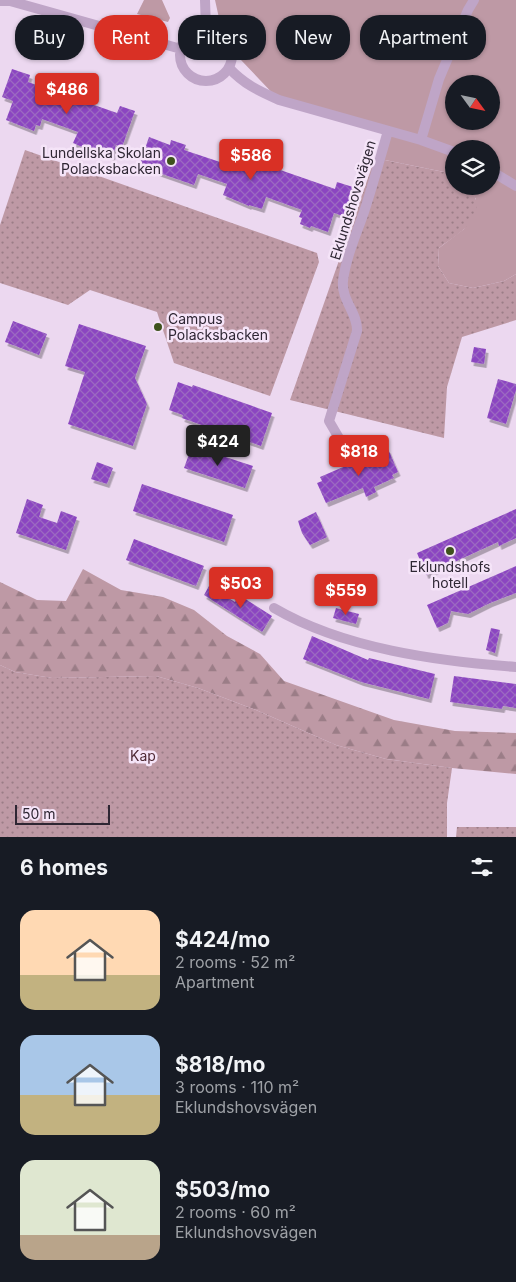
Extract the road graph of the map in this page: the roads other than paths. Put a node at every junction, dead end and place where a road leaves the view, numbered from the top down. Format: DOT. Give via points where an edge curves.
graph roads {
  1 [pos="205,0"];
  2 [pos="474,0"];
  3 [pos="0,1"];
  4 [pos="206,15"];
  5 [pos="178,48"];
  6 [pos="181,60"];
  7 [pos="233,60"];
  8 [pos="230,68"];
  9 [pos="388,131"];
  10 [pos="421,140"];
  11 [pos="445,149"];
  12 [pos="500,176"];
  13 [pos="516,186"];
  14 [pos="343,445"];
  15 [pos="274,608"];
  16 [pos="516,667"];
  1 -- 4 [label="street"];
  2 -- 10 [label="street" via="439,79"];
  3 -- 5 [label="street" via="10,1"];
  6 -- 8 [label="street" via="188,75 204,82 221,78"];
  7 -- 8 [label="street"];
  8 -- 9 [label="street, Eklundshovsvägen" via="241,81 280,100"];
  9 -- 10 [label="street, Eklundshovsvägen"];
  9 -- 14 [label="street, Eklundshovsvägen" via="348,257 343,283 346,302 358,322 358,331 328,421"];
  10 -- 11 [label="street, Eklundshovsvägen"];
  12 -- 13 [label="street"];
  15 -- 16 [label="street" via="294,620 341,637 396,651 457,663"];
}
